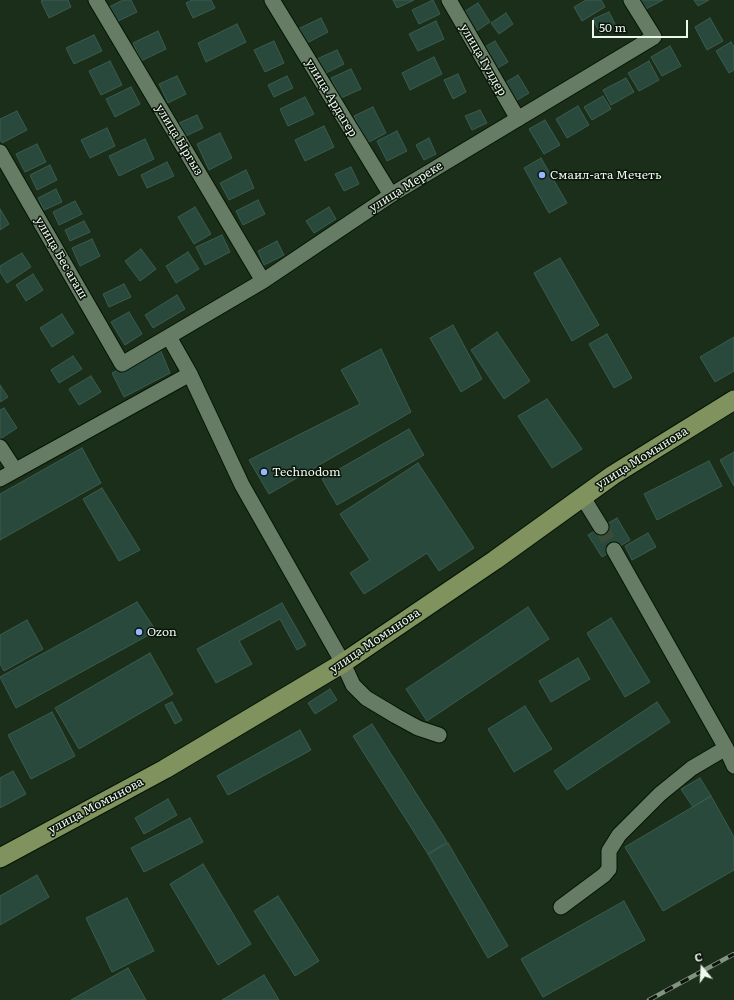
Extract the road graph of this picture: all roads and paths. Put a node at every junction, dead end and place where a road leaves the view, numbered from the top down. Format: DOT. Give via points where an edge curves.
graph roads {
  1 [pos="96,0"];
  2 [pos="272,0"];
  3 [pos="449,0"];
  4 [pos="631,0"];
  5 [pos="518,119"];
  6 [pos="0,152"];
  7 [pos="391,195"];
  8 [pos="263,281"];
  9 [pos="168,336"];
  10 [pos="122,364"];
  11 [pos="190,374"];
  12 [pos="734,400"];
  13 [pos="0,447"];
  14 [pos="15,470"];
  15 [pos="0,479"];
  16 [pos="582,496"];
  17 [pos="601,527"];
  18 [pos="614,550"];
  19 [pos="343,663"];
  20 [pos="439,735"];
  21 [pos="726,748"];
  22 [pos="734,766"];
  23 [pos="0,858"];
  24 [pos="561,907"];
  1 -- 8 [label="street, улица Ыргыз"];
  2 -- 7 [label="street, улица Ардагер"];
  3 -- 5 [label="street, улица Гулдер"];
  4 -- 5 [label="street, улица Мереке" via="654,37"];
  5 -- 7 [label="street, улица Мереке"];
  6 -- 10 [label="street, улица Бес агаш"];
  7 -- 8 [label="street, улица Мереке"];
  8 -- 9 [label="street, улица Мереке"];
  9 -- 10 [label="street, улица Мереке"];
  9 -- 11 [label="street"];
  11 -- 14 [label="street"];
  11 -- 19 [label="street" via="242,485"];
  12 -- 16 [label="main road, улица Момынова"];
  13 -- 14 [label="street"];
  14 -- 15 [label="street"];
  16 -- 17 [label="street"];
  16 -- 19 [label="main road, улица Момынова" via="495,560"];
  18 -- 21 [label="street"];
  19 -- 20 [label="street" via="353,685 366,698 418,728"];
  19 -- 23 [label="main road, улица Момынова" via="165,769"];
  21 -- 22 [label="street"];
  21 -- 24 [label="street" via="692,768 660,794 619,834 609,851 609,869 604,875"];
}
